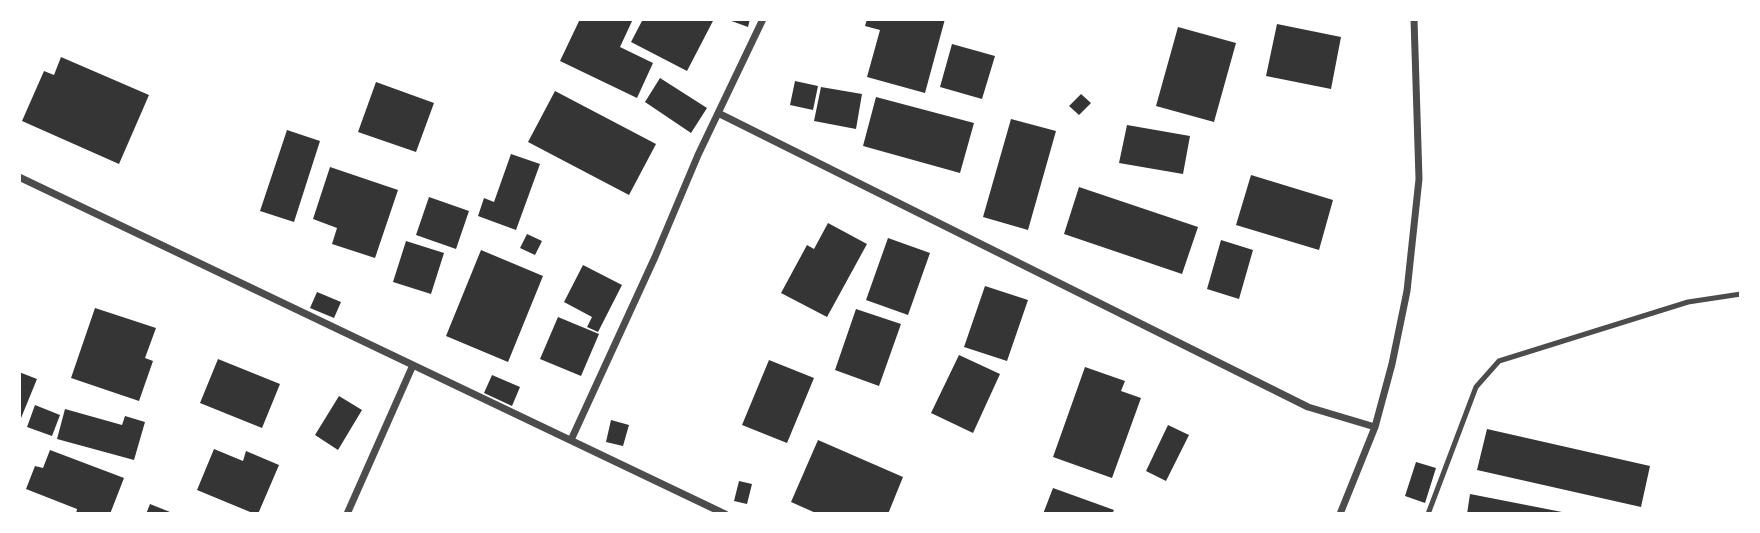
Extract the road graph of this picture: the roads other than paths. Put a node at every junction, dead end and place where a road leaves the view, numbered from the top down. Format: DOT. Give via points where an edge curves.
graph roads {
  1 [pos="763,19"];
  2 [pos="1414,19"];
  3 [pos="718,113"];
  4 [pos="19,177"];
  5 [pos="1741,294"];
  6 [pos="413,365"];
  7 [pos="1375,427"];
  8 [pos="571,440"];
  9 [pos="347,514"];
  10 [pos="725,514"];
  11 [pos="1340,514"];
  12 [pos="1428,514"];
  1 -- 3 [label="street"];
  2 -- 7 [label="street" via="1419,179 1407,291"];
  3 -- 7 [label="street" via="1308,407"];
  3 -- 8 [label="street"];
  4 -- 6 [label="street"];
  5 -- 12 [label="lane" via="1688,302 1499,361 1476,387"];
  6 -- 8 [label="street"];
  6 -- 9 [label="street"];
  7 -- 11 [label="street"];
  8 -- 10 [label="street"];
}
